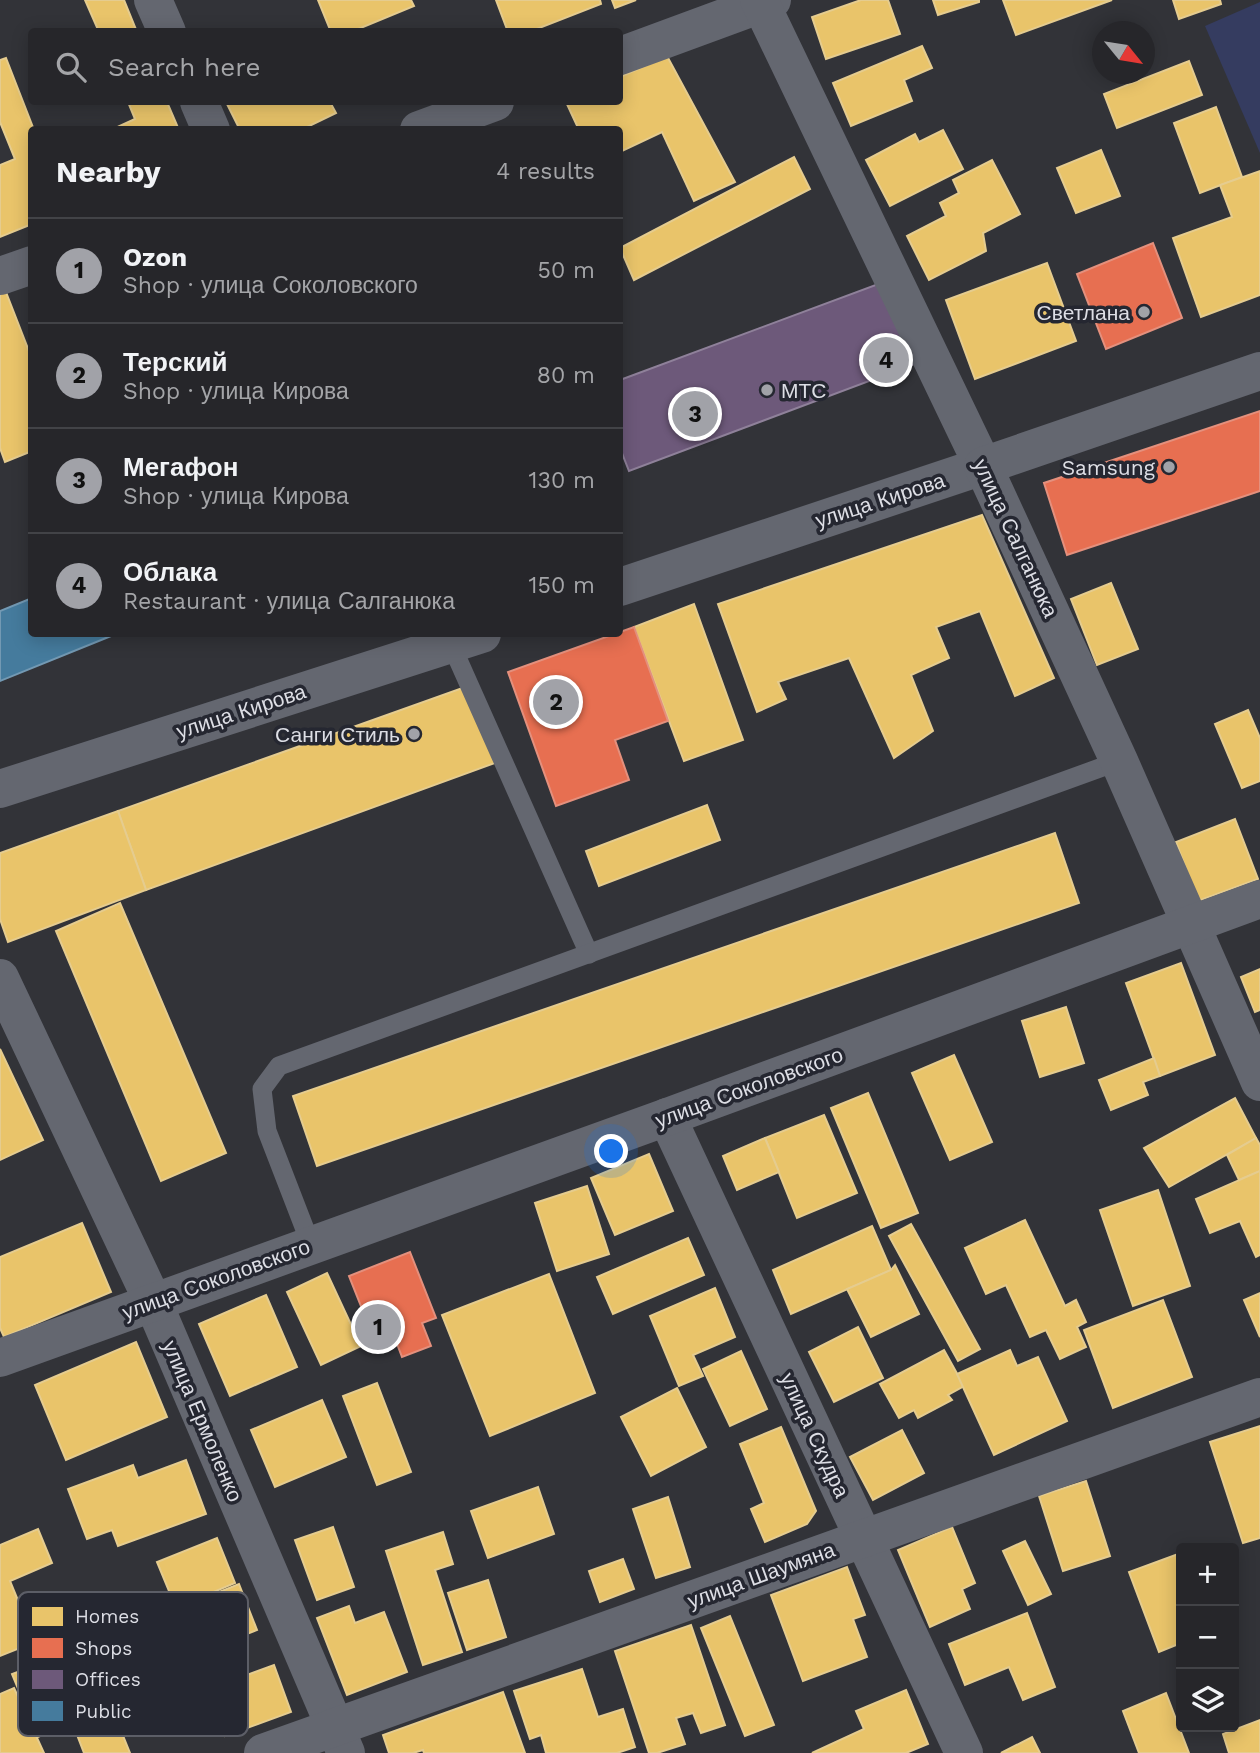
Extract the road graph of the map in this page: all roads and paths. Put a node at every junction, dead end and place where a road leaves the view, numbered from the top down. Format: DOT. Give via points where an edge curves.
graph roads {
  1 [pos="153,0"];
  2 [pos="764,1"];
  3 [pos="165,28"];
  4 [pos="623,55"];
  5 [pos="199,105"];
  6 [pos="487,105"];
  7 [pos="209,126"];
  8 [pos="430,126"];
  9 [pos="28,266"];
  10 [pos="0,276"];
  11 [pos="1260,371"];
  12 [pos="983,466"];
  13 [pos="623,586"];
  14 [pos="460,637"];
  15 [pos="1119,761"];
  16 [pos="0,789"];
  17 [pos="1260,899"];
  18 [pos="1189,923"];
  19 [pos="589,954"];
  20 [pos="0,978"];
  21 [pos="1260,1082"];
  22 [pos="667,1117"];
  23 [pos="311,1245"];
  24 [pos="153,1302"];
  25 [pos="0,1358"];
  26 [pos="1260,1397"];
  27 [pos="863,1539"];
  28 [pos="340,1740"];
  29 [pos="263,1753"];
  30 [pos="964,1753"];
  1 -- 3 [label="street"];
  2 -- 4 [label="street"];
  2 -- 12 [label="street, улица Салганюка"];
  5 -- 7 [label="street"];
  6 -- 8 [label="street"];
  9 -- 10 [label="street"];
  11 -- 12 [label="street, улица Кирова"];
  12 -- 13 [label="street, улица Кирова"];
  12 -- 15 [label="street, улица Салганюка"];
  14 -- 16 [label="street, улица Кирова"];
  14 -- 19 [label="lane"];
  15 -- 18 [label="street, улица Салганюка"];
  15 -- 19 [label="lane"];
  17 -- 18 [label="street, улица Соколовского"];
  18 -- 21 [label="street, улица Салганюка"];
  18 -- 22 [label="street, улица Соколовского"];
  19 -- 23 [label="lane" via="279,1066 262,1089 267,1131"];
  20 -- 24 [label="street, улица Ермоленко"];
  22 -- 23 [label="street, улица Соколовского"];
  22 -- 27 [label="street, улица Скудра"];
  23 -- 24 [label="street, улица Соколовского"];
  24 -- 25 [label="street, улица Соколовского"];
  24 -- 28 [label="street, улица Ермоленко"];
  26 -- 27 [label="street, улица Шаумяна"];
  27 -- 28 [label="street, улица Шаумяна"];
  27 -- 30 [label="street, улица Скудра"];
  28 -- 29 [label="street, улица Шаумяна"];
}
